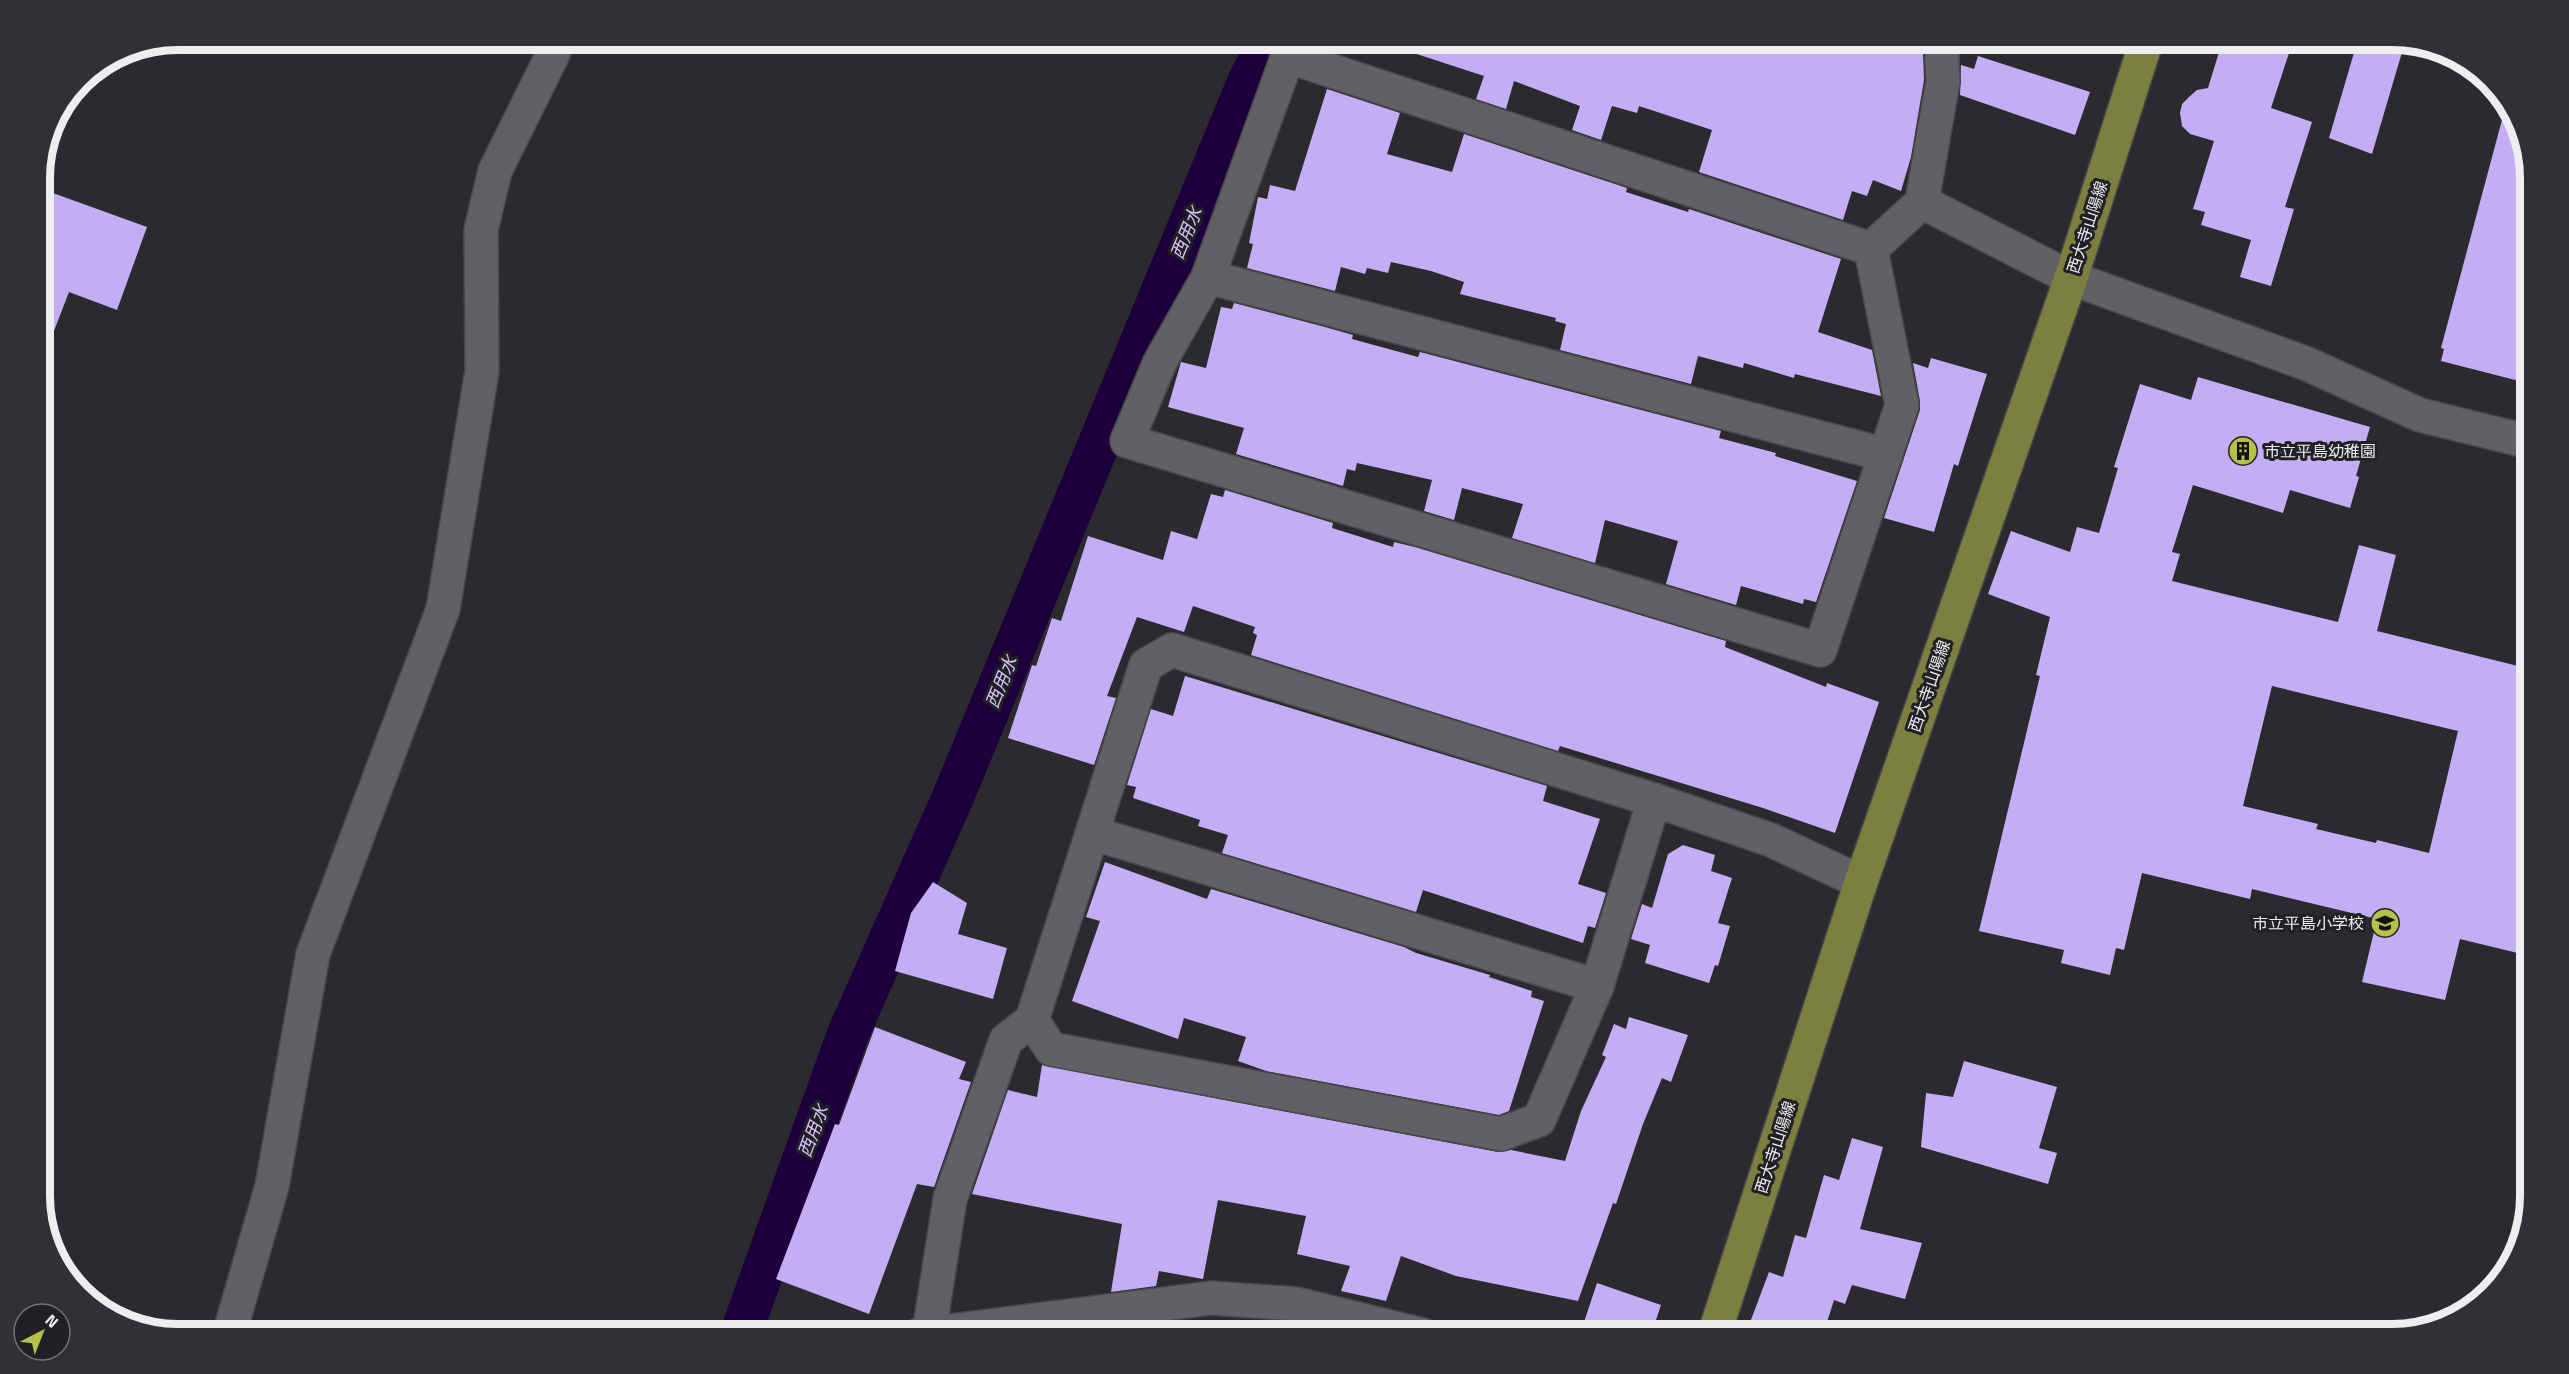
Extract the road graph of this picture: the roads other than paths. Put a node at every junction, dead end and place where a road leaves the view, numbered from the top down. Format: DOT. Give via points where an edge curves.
graph roads {
  1 [pos="554,50"];
  2 [pos="1290,50"];
  3 [pos="1300,50"];
  4 [pos="1942,50"];
  5 [pos="2144,50"];
  6 [pos="1922,202"];
  7 [pos="1871,249"];
  8 [pos="1208,277"];
  9 [pos="2071,278"];
  10 [pos="2519,439"];
  11 [pos="1886,455"];
  12 [pos="1654,800"];
  13 [pos="1092,833"];
  14 [pos="1861,882"];
  15 [pos="1597,986"];
  16 [pos="1032,1020"];
  17 [pos="232,1324"];
  18 [pos="926,1324"];
  19 [pos="1006,1324"];
  20 [pos="1378,1324"];
  21 [pos="1718,1324"];
  1 -- 17 [label="street" via="495,171 481,230 482,371 443,609 313,954 272,1186"];
  2 -- 8 [label="street"];
  3 -- 7 [label="street"];
  4 -- 6 [label="street" via="1943,81"];
  5 -- 9 [label="main road, 西大寺山陽線"];
  6 -- 7 [label="street"];
  6 -- 9 [label="street"];
  7 -- 11 [label="street" via="1902,405"];
  8 -- 11 [label="street"];
  8 -- 11 [label="street" via="1160,362 1127,441 1820,650"];
  9 -- 10 [label="street" via="2305,363 2420,415"];
  9 -- 14 [label="main road, 西大寺山陽線"];
  12 -- 13 [label="street" via="1172,650 1146,665"];
  12 -- 14 [label="street" via="1771,840"];
  12 -- 15 [label="street"];
  13 -- 15 [label="street"];
  13 -- 16 [label="street"];
  14 -- 21 [label="main road, 西大寺山陽線"];
  15 -- 16 [label="street" via="1539,1120 1501,1134 1051,1049"];
  16 -- 18 [label="street" via="1006,1040 950,1199"];
  19 -- 20 [label="street" via="1211,1299 1296,1304"];
}
